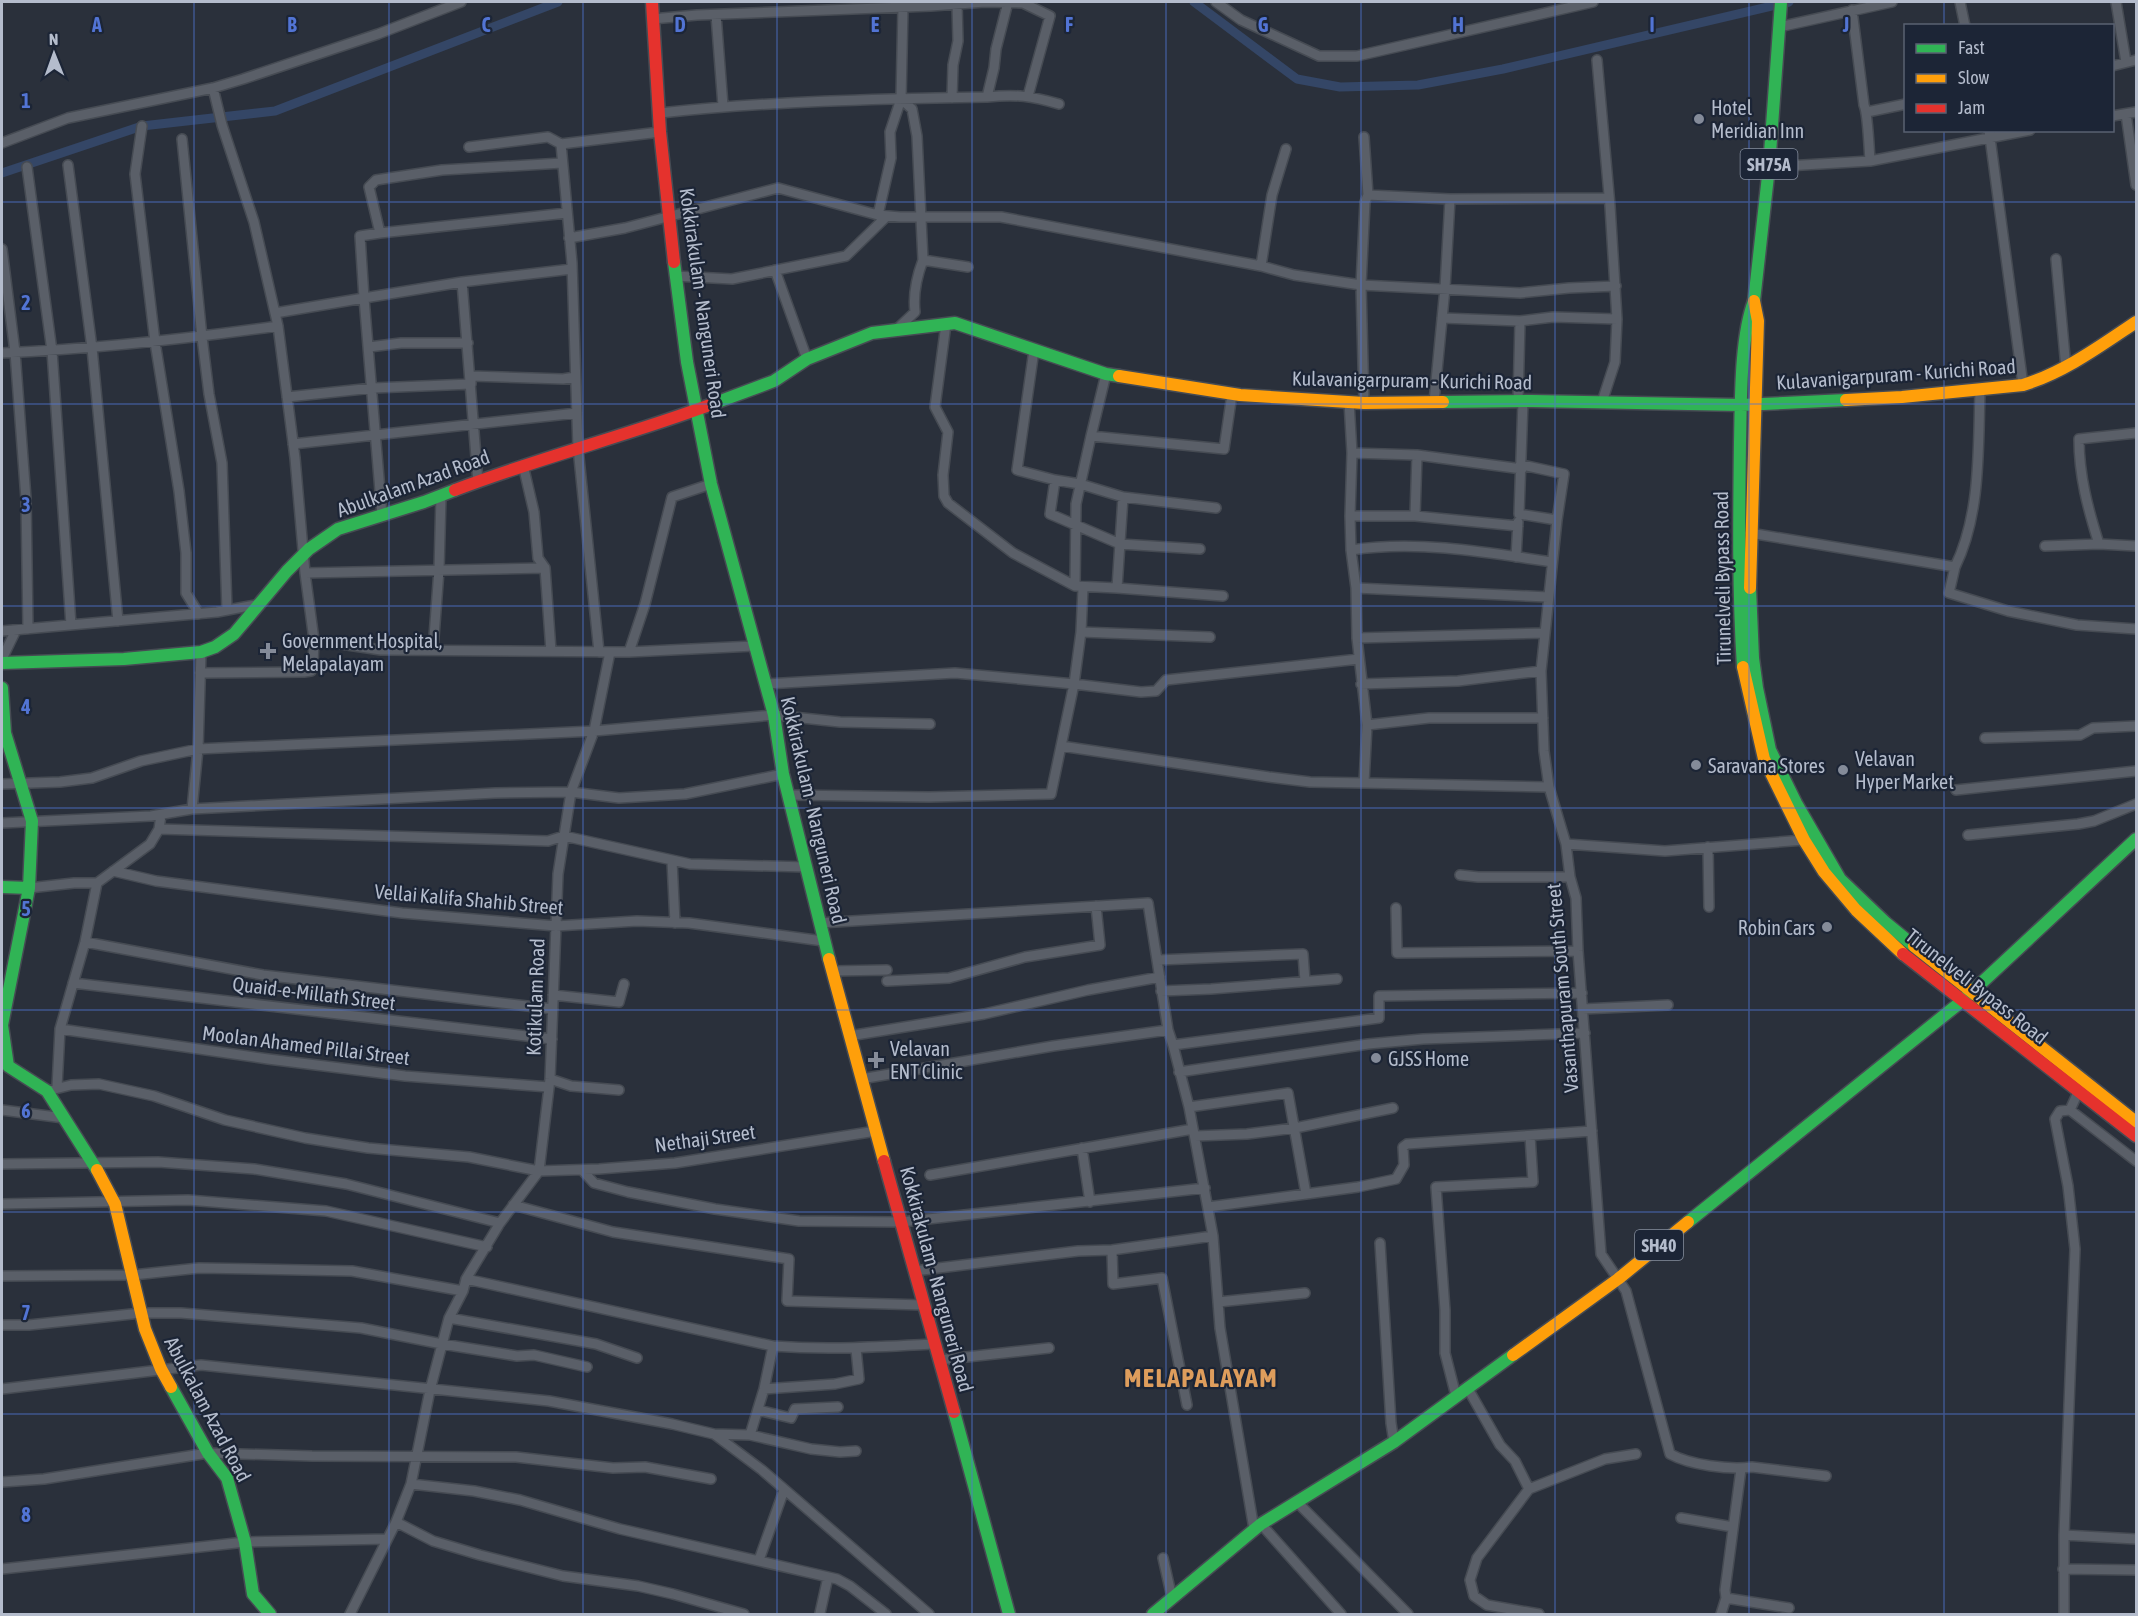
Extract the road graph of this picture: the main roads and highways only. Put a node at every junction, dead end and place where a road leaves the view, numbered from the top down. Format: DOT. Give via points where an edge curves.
graph roads {
  1 [pos="651,2"];
  2 [pos="1781,2"];
  3 [pos="1754,302"];
  4 [pos="2136,322"];
  5 [pos="1755,404"];
  6 [pos="1741,405"];
  7 [pos="697,410"];
  8 [pos="2,661"];
  9 [pos="2,688"];
  10 [pos="2,696"];
  11 [pos="3,722"];
  12 [pos="2136,839"];
  13 [pos="2,887"];
  14 [pos="29,888"];
  15 [pos="6,983"];
  16 [pos="1966,997"];
  17 [pos="3,1011"];
  18 [pos="5,1066"];
  19 [pos="2136,1122"];
  20 [pos="2136,1136"];
  21 [pos="270,1614"];
  22 [pos="1009,1614"];
  23 [pos="1153,1614"];
  1 -- 7 [label="main road, Kokkirakulam - Nanguneri Road" via="675,276"];
  2 -- 3 [label="main road, Tirunelveli Bypass Road / SH75A"];
  3 -- 5 [label="main road" via="1758,321"];
  3 -- 6 [label="main road, Tirunelveli Bypass Road / SH75A" via="1747,319"];
  4 -- 5 [label="main road, Kulavanigarpuram - Kurichi Road" via="2066,368 2023,385 1902,397"];
  5 -- 6 [label="main road, Kulavanigarpuram - Kurichi Road"];
  5 -- 16 [label="main road" via="1750,533 1752,634 1757,688 1770,750 1840,879"];
  6 -- 7 [label="main road, Kulavanigarpuram - Kurichi Road" via="1365,403 1232,394 1106,374 955,323 872,333 807,359 774,381"];
  6 -- 16 [label="main road, Tirunelveli Bypass Road / SH75A" via="1739,614 1743,674 1764,759 1824,873 1897,949"];
  7 -- 8 [label="main road, Abulkalam Azad Road" via="338,530 303,555 234,634 201,652 124,659"];
  7 -- 22 [label="main road, Kokkirakulam - Nanguneri Road" via="711,484 774,715 783,774 823,941"];
  9 -- 10 [label="main road, Abulkalam Azad Road"];
  10 -- 11 [label="main road, Abulkalam Azad Road"];
  11 -- 14 [label="main road, Abulkalam Azad Road" via="32,821"];
  12 -- 16 [label="main road, SH40"];
  13 -- 14 [label="main road"];
  14 -- 15 [label="main road, Abulkalam Azad Road"];
  15 -- 17 [label="main road, Abulkalam Azad Road"];
  16 -- 19 [label="main road"];
  16 -- 20 [label="main road, Tirunelveli Bypass Road / SH75A"];
  16 -- 23 [label="main road, SH40" via="1618,1278 1394,1442 1258,1526"];
  17 -- 18 [label="main road, Abulkalam Azad Road"];
  18 -- 21 [label="main road, Abulkalam Azad Road" via="52,1089 64,1118 114,1202 145,1329 161,1370 208,1453 227,1478 245,1542 253,1594"];
}
